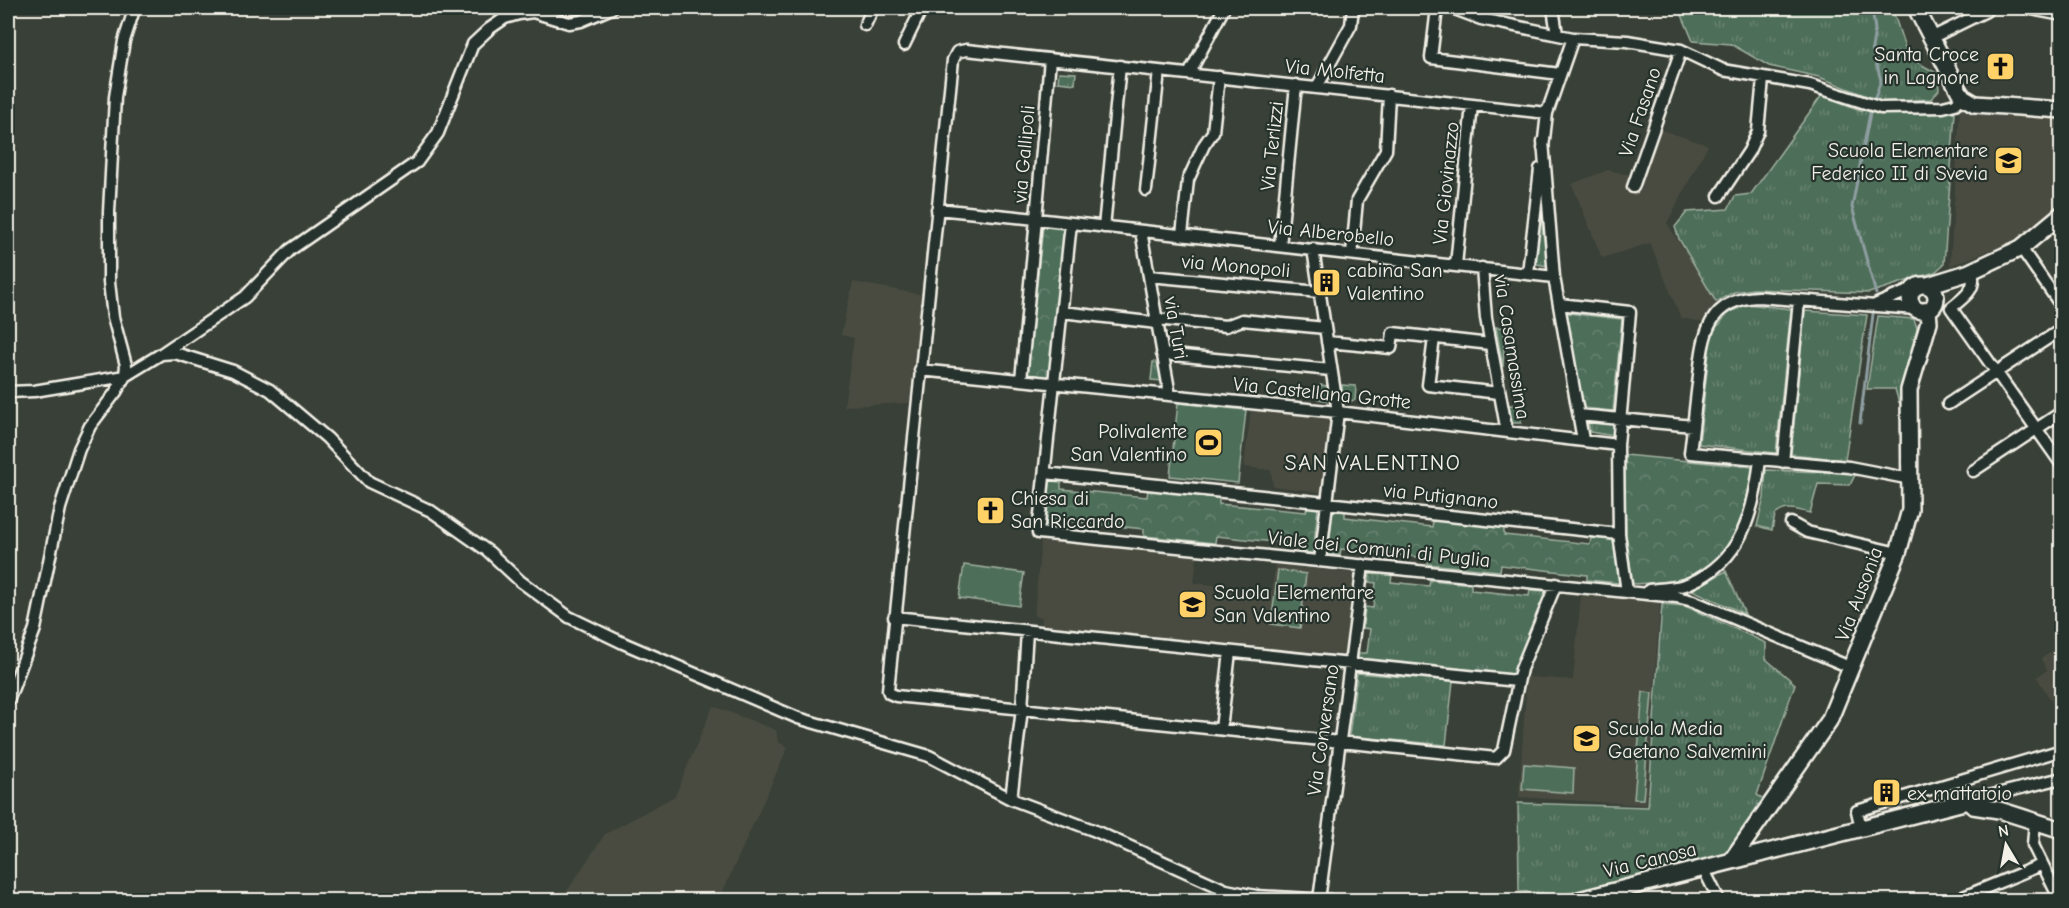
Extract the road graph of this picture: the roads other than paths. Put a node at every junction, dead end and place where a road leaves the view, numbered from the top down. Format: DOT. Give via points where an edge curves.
graph roads {
  1 [pos="131,8"];
  2 [pos="612,8"];
  3 [pos="873,8"];
  4 [pos="922,8"];
  5 [pos="1224,8"];
  6 [pos="1353,8"];
  7 [pos="1437,8"];
  8 [pos="1452,8"];
  9 [pos="1553,8"];
  10 [pos="1916,8"];
  11 [pos="2026,8"];
  12 [pos="1986,11"];
  13 [pos="2061,15"];
  14 [pos="865,25"];
  15 [pos="1557,34"];
  16 [pos="1573,38"];
  17 [pos="1931,38"];
  18 [pos="904,45"];
  19 [pos="1681,50"];
  20 [pos="1050,59"];
  21 [pos="1120,66"];
  22 [pos="1159,71"];
  23 [pos="1190,74"];
  24 [pos="1560,74"];
  25 [pos="1219,77"];
  26 [pos="1763,79"];
  27 [pos="1296,85"];
  28 [pos="1317,87"];
  29 [pos="1389,95"];
  30 [pos="1963,97"];
  31 [pos="1472,105"];
  32 [pos="2061,110"];
  33 [pos="1547,113"];
  34 [pos="1543,141"];
  35 [pos="1633,187"];
  36 [pos="1146,189"];
  37 [pos="1719,196"];
  38 [pos="937,209"];
  39 [pos="2061,214"];
  40 [pos="1036,219"];
  41 [pos="1071,223"];
  42 [pos="1104,226"];
  43 [pos="1141,231"];
  44 [pos="1182,235"];
  45 [pos="1280,246"];
  46 [pos="2021,248"];
  47 [pos="1313,249"];
  48 [pos="1352,254"];
  49 [pos="1456,265"];
  50 [pos="1482,268"];
  51 [pos="1970,272"];
  52 [pos="1528,273"];
  53 [pos="1149,276"];
  54 [pos="1554,277"];
  55 [pos="1926,290"];
  56 [pos="1319,292"];
  57 [pos="1799,302"];
  58 [pos="1559,304"];
  59 [pos="1871,306"];
  60 [pos="2061,307"];
  61 [pos="1922,310"];
  62 [pos="1062,312"];
  63 [pos="1157,321"];
  64 [pos="1325,328"];
  65 [pos="2061,329"];
  66 [pos="1434,338"];
  67 [pos="1327,342"];
  68 [pos="1490,344"];
  69 [pos="161,354"];
  70 [pos="1162,354"];
  71 [pos="920,370"];
  72 [pos="1331,370"];
  73 [pos="1997,372"];
  74 [pos="125,376"];
  75 [pos="1021,380"];
  76 [pos="1055,384"];
  77 [pos="8,392"];
  78 [pos="1499,393"];
  79 [pos="1170,395"];
  80 [pos="1947,404"];
  81 [pos="1338,412"];
  82 [pos="2061,412"];
  83 [pos="1579,415"];
  84 [pos="1619,419"];
  85 [pos="1693,426"];
  86 [pos="2036,429"];
  87 [pos="1508,432"];
  88 [pos="1583,440"];
  89 [pos="1618,445"];
  90 [pos="1760,460"];
  91 [pos="1783,462"];
  92 [pos="2061,465"];
  93 [pos="1973,471"];
  94 [pos="1045,473"];
  95 [pos="1911,479"];
  96 [pos="1327,502"];
  97 [pos="1791,523"];
  98 [pos="1619,534"];
  99 [pos="1898,553"];
  100 [pos="1320,561"];
  101 [pos="1364,565"];
  102 [pos="1556,584"];
  103 [pos="1628,592"];
  104 [pos="894,617"];
  105 [pos="1028,631"];
  106 [pos="1230,652"];
  107 [pos="1350,664"];
  108 [pos="1852,668"];
  109 [pos="1517,681"];
  110 [pos="8,701"];
  111 [pos="1022,709"];
  112 [pos="1221,729"];
  113 [pos="1340,742"];
  114 [pos="2061,750"];
  115 [pos="2061,778"];
  116 [pos="1011,799"];
  117 [pos="1968,801"];
  118 [pos="2048,825"];
  119 [pos="1861,828"];
  120 [pos="2061,836"];
  121 [pos="1731,861"];
  122 [pos="2041,865"];
  123 [pos="1703,868"];
  124 [pos="1614,896"];
  125 [pos="1319,900"];
  126 [pos="1330,900"];
  127 [pos="1578,900"];
  128 [pos="1719,900"];
  129 [pos="1956,900"];
  130 [pos="2060,900"];
  1 -- 74 [label="street" via="115,97 109,212 109,282"];
  2 -- 69 [label="street" via="568,23 533,12 519,14 489,29 473,44 438,133 417,162 290,250 245,297"];
  3 -- 14 [label="street"];
  4 -- 18 [label="street"];
  5 -- 23 [label="street"];
  6 -- 28 [label="street" via="1351,25"];
  7 -- 24 [label="street" via="1431,58"];
  8 -- 15 [label="street" via="1481,19"];
  9 -- 15 [label="street"];
  10 -- 17 [label="main road"];
  11 -- 13 [label="street"];
  12 -- 17 [label="street"];
  15 -- 16 [label="street"];
  16 -- 19 [label="street"];
  16 -- 24 [label="street"];
  17 -- 30 [label="main road"];
  19 -- 26 [label="street" via="1723,70"];
  19 -- 35 [label="street, Via Fasano"];
  20 -- 21 [label="street"];
  20 -- 38 [label="street" via="957,52"];
  20 -- 40 [label="street, via Gallipoli"];
  21 -- 22 [label="street, Via Molfetta"];
  21 -- 42 [label="street"];
  22 -- 23 [label="street, Via Molfetta"];
  22 -- 36 [label="street"];
  23 -- 25 [label="street, Via Molfetta"];
  24 -- 33 [label="street"];
  25 -- 27 [label="street, Via Molfetta"];
  25 -- 44 [label="street" via="1213,132 1188,180"];
  26 -- 30 [label="street" via="1810,85 1881,108 1943,107"];
  26 -- 37 [label="street" via="1758,131"];
  27 -- 28 [label="street, Via Molfetta"];
  27 -- 45 [label="street, Via Terlizzi"];
  28 -- 29 [label="street, Via Molfetta"];
  29 -- 31 [label="street, Via Molfetta"];
  29 -- 48 [label="street" via="1386,150 1357,200"];
  30 -- 32 [label="main road" via="1975,104"];
  31 -- 33 [label="street, Via Molfetta"];
  31 -- 49 [label="street, Via Giovinazzo"];
  33 -- 34 [label="street"];
  34 -- 52 [label="street"];
  34 -- 54 [label="street"];
  38 -- 40 [label="street"];
  38 -- 71 [label="street"];
  39 -- 46 [label="main road"];
  40 -- 41 [label="street, via Gallipoli"];
  40 -- 75 [label="street"];
  41 -- 42 [label="street, via Gallipoli"];
  41 -- 62 [label="street, Viale dei Comuni di Puglia"];
  42 -- 43 [label="street, Via Alberobello"];
  43 -- 44 [label="street, Via Alberobello"];
  43 -- 53 [label="street, via Turi"];
  44 -- 45 [label="street, Via Alberobello"];
  45 -- 47 [label="street, Via Alberobello"];
  46 -- 51 [label="main road"];
  46 -- 60 [label="street"];
  47 -- 48 [label="street, Via Alberobello"];
  47 -- 56 [label="street"];
  48 -- 49 [label="street, Via Alberobello"];
  49 -- 50 [label="street, Via Alberobello"];
  50 -- 52 [label="street, Via Alberobello"];
  50 -- 68 [label="street, via Casamassima"];
  51 -- 55 [label="main road"];
  51 -- 73 [label="street" via="1974,280 1970,292 1951,308"];
  52 -- 54 [label="street, Via Alberobello"];
  53 -- 56 [label="street, via Monopoli"];
  53 -- 63 [label="street, via Turi"];
  54 -- 58 [label="street"];
  55 -- 59 [label="street"];
  55 -- 61 [label="main road" via="1935,305"];
  55 -- 61 [label="main road" via="1910,302"];
  56 -- 64 [label="street"];
  57 -- 59 [label="street"];
  57 -- 85 [label="street" via="1744,298 1715,315 1703,339"];
  57 -- 91 [label="street"];
  58 -- 83 [label="street"];
  58 -- 84 [label="street" via="1630,312"];
  59 -- 61 [label="street"];
  61 -- 95 [label="main road, Via Ausonia" via="1929,322 1909,390"];
  62 -- 63 [label="street"];
  62 -- 76 [label="street, Viale dei Comuni di Puglia"];
  63 -- 64 [label="street" via="1226,326 1242,320"];
  63 -- 70 [label="street, via Turi"];
  64 -- 67 [label="street"];
  65 -- 73 [label="street"];
  66 -- 67 [label="street" via="1393,333 1391,348"];
  66 -- 68 [label="street"];
  66 -- 78 [label="street" via="1428,385"];
  67 -- 72 [label="street"];
  68 -- 78 [label="street, via Casamassima"];
  69 -- 74 [label="street"];
  69 -- 116 [label="street" via="175,353 233,371 270,390 327,438 369,482 431,511 569,617 798,718 929,756"];
  70 -- 72 [label="street"];
  70 -- 79 [label="street, via Turi"];
  71 -- 75 [label="street"];
  71 -- 104 [label="street"];
  72 -- 81 [label="street"];
  73 -- 80 [label="street"];
  73 -- 86 [label="street"];
  74 -- 77 [label="street"];
  74 -- 110 [label="street" via="79,449 60,508 35,629"];
  75 -- 76 [label="street, Via Castellana Grotte"];
  76 -- 79 [label="street, Via Castellana Grotte"];
  76 -- 94 [label="street, Viale dei Comuni di Puglia"];
  78 -- 87 [label="street, via Casamassima"];
  79 -- 81 [label="street, Via Castellana Grotte"];
  81 -- 87 [label="street, Via Castellana Grotte"];
  81 -- 96 [label="street"];
  82 -- 86 [label="street"];
  83 -- 84 [label="street"];
  83 -- 88 [label="street"];
  84 -- 85 [label="street"];
  84 -- 89 [label="street"];
  85 -- 90 [label="street" via="1690,453"];
  86 -- 92 [label="street"];
  86 -- 93 [label="street"];
  87 -- 88 [label="street, Via Castellana Grotte"];
  88 -- 89 [label="street, Via Castellana Grotte"];
  89 -- 98 [label="street"];
  90 -- 91 [label="street"];
  90 -- 103 [label="street" via="1749,522 1720,564 1689,584"];
  91 -- 95 [label="street" via="1849,467"];
  94 -- 96 [label="street, via Putignano"];
  94 -- 100 [label="street, Viale dei Comuni di Puglia" via="1038,533"];
  95 -- 99 [label="main road, Via Ausonia" via="1910,510"];
  96 -- 98 [label="street, via Putignano"];
  96 -- 100 [label="street"];
  97 -- 99 [label="street" via="1807,532"];
  98 -- 103 [label="street"];
  99 -- 108 [label="main road, Via Ausonia"];
  100 -- 101 [label="street, Viale dei Comuni di Puglia"];
  101 -- 102 [label="street, Viale dei Comuni di Puglia"];
  101 -- 107 [label="street, Via Conversano"];
  102 -- 103 [label="street, Viale dei Comuni di Puglia"];
  102 -- 109 [label="street"];
  103 -- 108 [label="street, Viale dei Comuni di Puglia" via="1693,601"];
  104 -- 105 [label="street"];
  104 -- 111 [label="street" via="888,693"];
  105 -- 106 [label="street"];
  105 -- 111 [label="street"];
  106 -- 107 [label="street"];
  106 -- 112 [label="street"];
  107 -- 109 [label="street"];
  107 -- 113 [label="street, Via Conversano"];
  108 -- 121 [label="main road, Via Ausonia" via="1829,722"];
  109 -- 113 [label="street" via="1504,750 1496,758"];
  111 -- 112 [label="street"];
  111 -- 116 [label="street"];
  112 -- 113 [label="street"];
  113 -- 125 [label="street, Via Conversano"];
  114 -- 119 [label="street" via="1857,811"];
  115 -- 117 [label="street"];
  116 -- 125 [label="street" via="1093,830 1226,890"];
  117 -- 118 [label="main road" via="1973,806"];
  117 -- 119 [label="main road, Via Canosa"];
  118 -- 120 [label="main road"];
  118 -- 122 [label="street" via="2033,845"];
  119 -- 121 [label="main road, Via Canosa"];
  121 -- 123 [label="main road, Via Canosa"];
  122 -- 129 [label="street"];
  122 -- 130 [label="street"];
  123 -- 124 [label="main road, Via Canosa"];
  123 -- 128 [label="street"];
  124 -- 127 [label="main road, Via Canosa"];
  125 -- 126 [label="street"];
}
